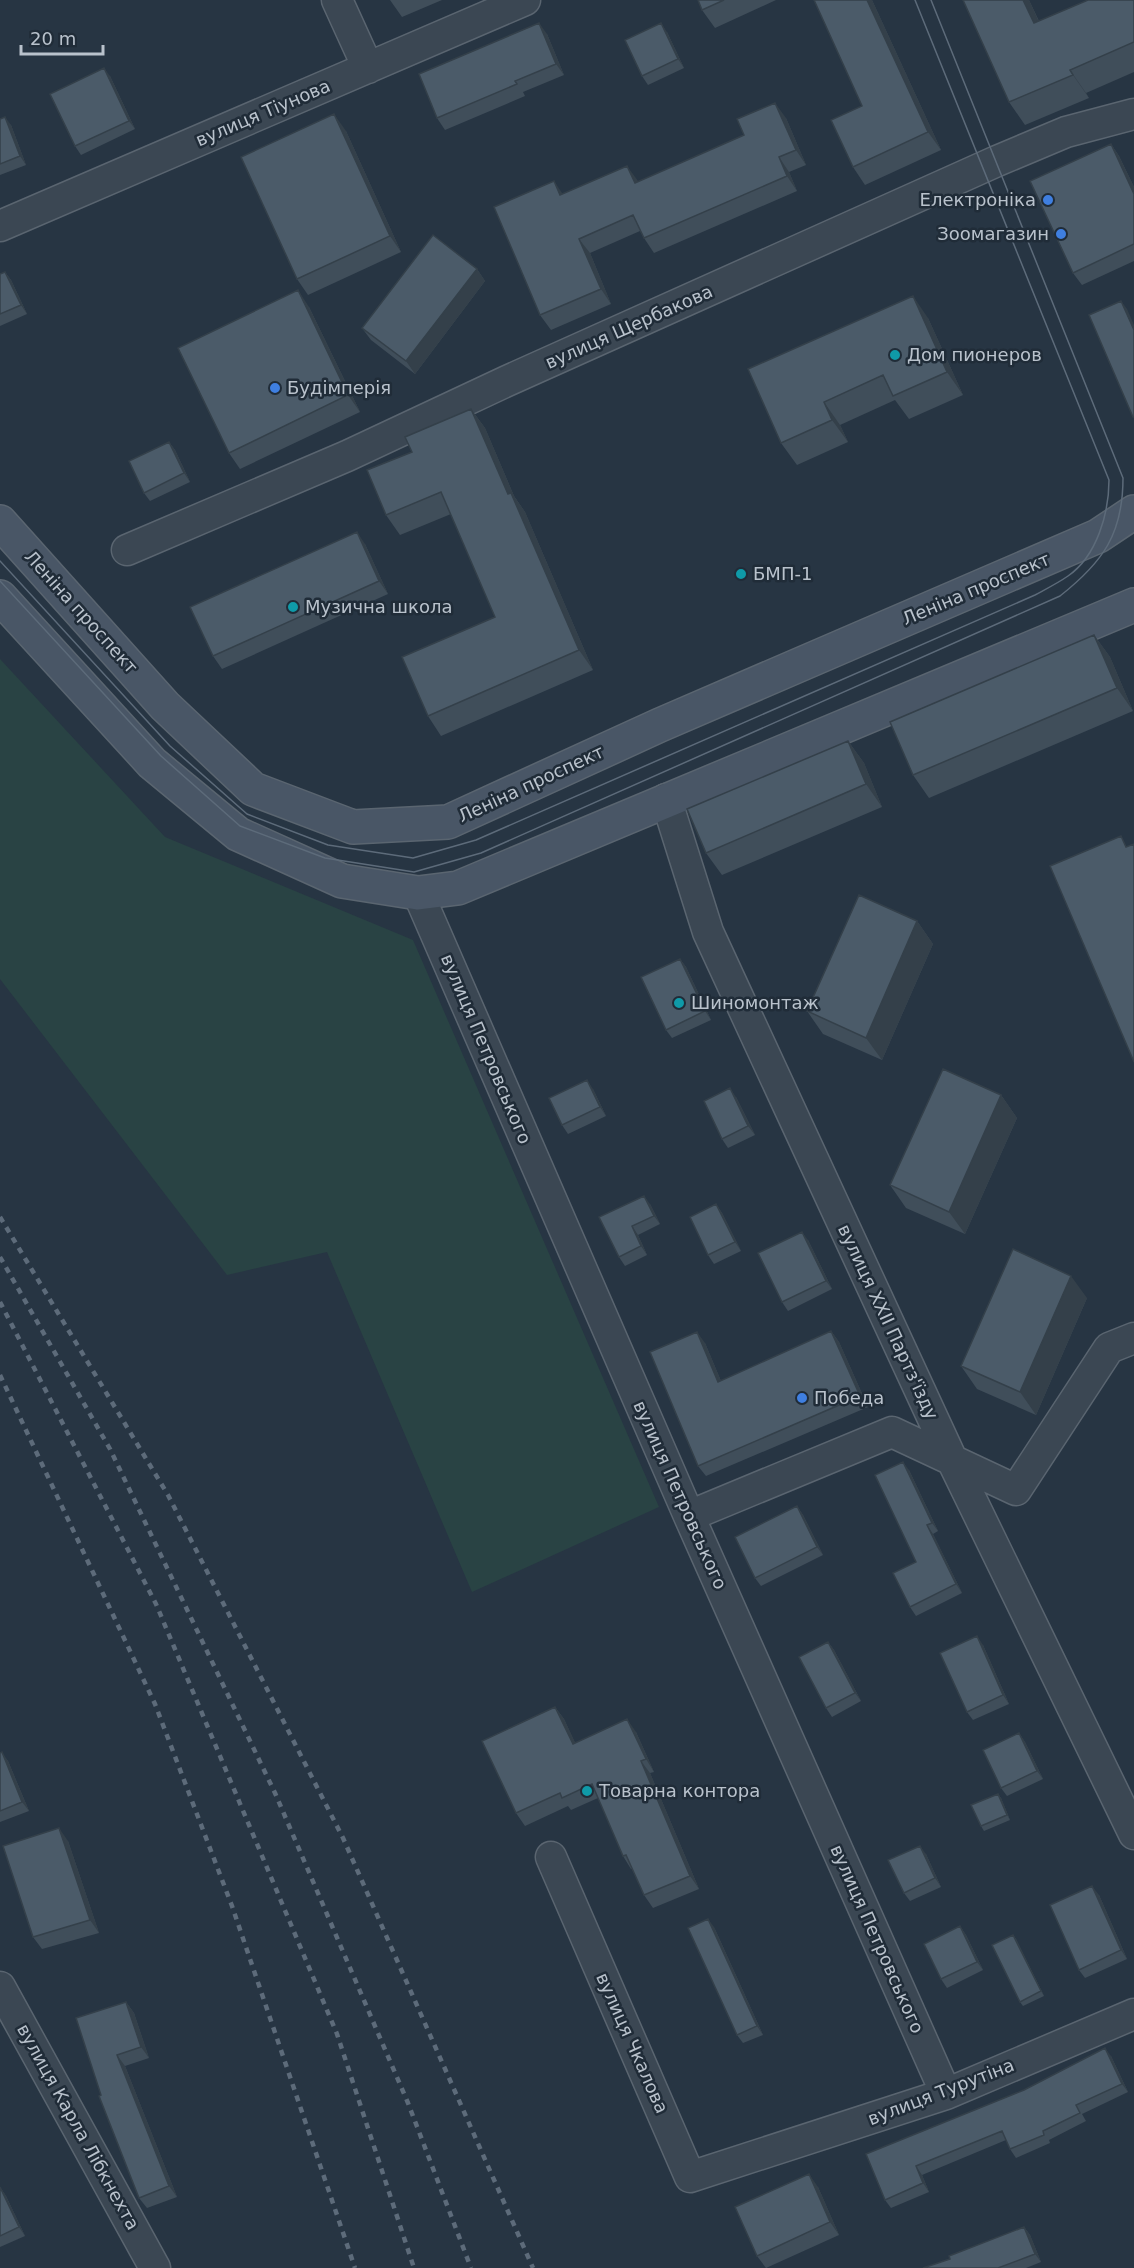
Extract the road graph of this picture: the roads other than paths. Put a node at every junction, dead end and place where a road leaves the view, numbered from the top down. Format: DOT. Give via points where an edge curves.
graph roads {
  1 [pos="337,0"];
  2 [pos="525,0"];
  3 [pos="368,68"];
  4 [pos="1134,114"];
  5 [pos="0,226"];
  6 [pos="1134,512"];
  7 [pos="0,522"];
  8 [pos="127,550"];
  9 [pos="0,597"];
  10 [pos="1134,605"];
  11 [pos="666,799"];
  12 [pos="418,893"];
  13 [pos="1134,1338"];
  14 [pos="953,1462"];
  15 [pos="689,1516"];
  16 [pos="1134,1834"];
  17 [pos="550,1857"];
  18 [pos="0,1987"];
  19 [pos="1134,2014"];
  20 [pos="946,2094"];
  21 [pos="745,2161"];
  22 [pos="155,2268"];
  1 -- 3 [label="street"];
  2 -- 3 [label="street, вулиця Тіунова"];
  3 -- 5 [label="street, вулиця Тіунова"];
  4 -- 8 [label="street, вулиця Щербакова" via="1066,132 997,161 347,456"];
  6 -- 7 [label="street, Леніна проспект" via="1088,540 660,725 448,822 352,827 253,789 165,706"];
  9 -- 12 [label="street" via="152,763 238,834 342,881"];
  10 -- 11 [label="street"];
  11 -- 12 [label="street" via="458,888"];
  11 -- 14 [label="street, вулиця XXII Партз'їзду" via="708,932"];
  12 -- 15 [label="street, вулиця Петровського"];
  13 -- 14 [label="street" via="1109,1348 1016,1490"];
  14 -- 15 [label="street" via="892,1432"];
  14 -- 16 [label="street, вулиця XXII Партз'їзду"];
  15 -- 20 [label="street, вулиця Петровського"];
  17 -- 21 [label="street, вулиця Чкалова" via="690,2177"];
  18 -- 22 [label="street, вулиця Карла Лібкнехта"];
  19 -- 20 [label="street, вулиця Турутіна"];
  20 -- 21 [label="street, вулиця Турутіна"];
}
